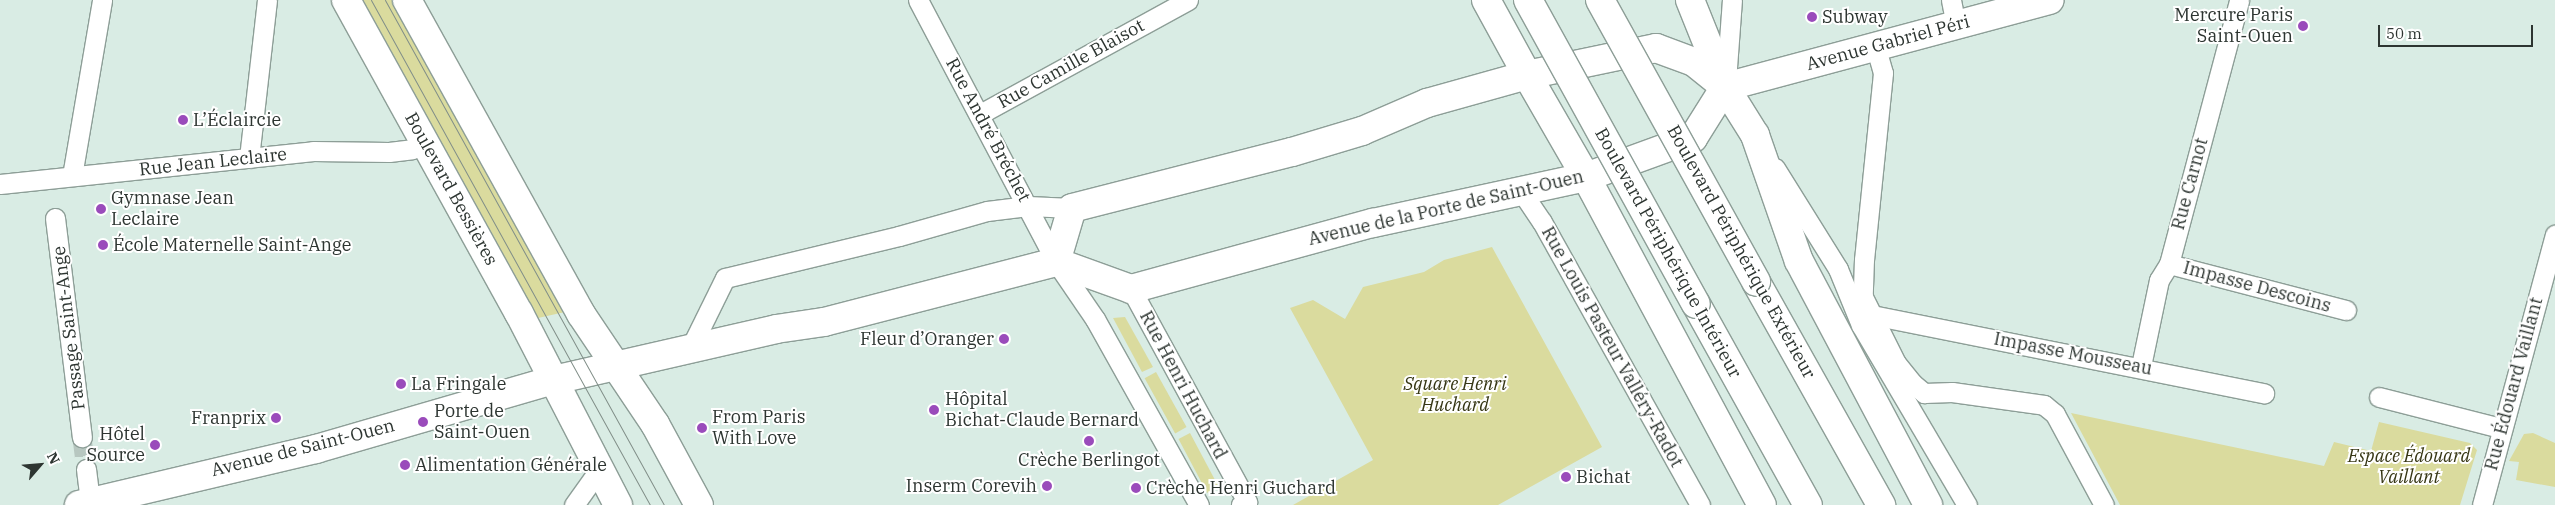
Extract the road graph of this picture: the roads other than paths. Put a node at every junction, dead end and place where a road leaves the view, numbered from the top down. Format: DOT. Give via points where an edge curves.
graph roads {
  1 [pos="102,0"];
  2 [pos="267,0"];
  3 [pos="346,0"];
  4 [pos="407,0"];
  5 [pos="918,0"];
  6 [pos="1188,0"];
  7 [pos="1486,0"];
  8 [pos="1528,0"];
  9 [pos="1600,0"];
  10 [pos="1690,0"];
  11 [pos="1732,0"];
  12 [pos="2050,0"];
  13 [pos="2239,0"];
  14 [pos="1953,12"];
  15 [pos="1875,45"];
  16 [pos="1528,75"];
  17 [pos="1725,87"];
  18 [pos="980,114"];
  19 [pos="1755,135"];
  20 [pos="425,142"];
  21 [pos="248,158"];
  22 [pos="72,176"];
  23 [pos="1586,177"];
  24 [pos="0,184"];
  25 [pos="1521,191"];
  26 [pos="1028,206"];
  27 [pos="1072,208"];
  28 [pos="55,218"];
  29 [pos="2555,235"];
  30 [pos="1056,262"];
  31 [pos="2169,264"];
  32 [pos="1863,282"];
  33 [pos="1844,284"];
  34 [pos="1131,288"];
  35 [pos="2346,310"];
  36 [pos="1877,316"];
  37 [pos="690,349"];
  38 [pos="2140,366"];
  39 [pos="618,367"];
  40 [pos="554,380"];
  41 [pos="1924,393"];
  42 [pos="2264,393"];
  43 [pos="2379,397"];
  44 [pos="1914,414"];
  45 [pos="2501,428"];
  46 [pos="82,437"];
  47 [pos="86,469"];
  48 [pos="599,470"];
  49 [pos="84,504"];
  50 [pos="574,505"];
  51 [pos="618,505"];
  52 [pos="699,505"];
  53 [pos="1199,505"];
  54 [pos="1241,505"];
  55 [pos="1700,505"];
  56 [pos="1762,505"];
  57 [pos="1808,505"];
  58 [pos="1881,505"];
  59 [pos="1928,505"];
  60 [pos="1967,505"];
  61 [pos="2104,505"];
  62 [pos="2482,505"];
  1 -- 22 [label="street"];
  2 -- 21 [label="street"];
  3 -- 20 [label="main road, Boulevard Bessières"];
  4 -- 39 [label="main road" via="581,314"];
  5 -- 18 [label="street, Rue André Bréchet"];
  6 -- 18 [label="street, Rue Camille Blaisot"];
  7 -- 16 [label="main road"];
  8 -- 57 [label="main road, Boulevard Périphérique Intérieur, bridge"];
  9 -- 58 [label="main road, Boulevard Périphérique Extérieur, bridge"];
  10 -- 17 [label="main road"];
  11 -- 17 [label="street"];
  12 -- 14 [label="main road, Avenue Gabriel Péri"];
  13 -- 31 [label="street, Rue Carnot"];
  14 -- 15 [label="main road, Avenue Gabriel Péri"];
  15 -- 17 [label="main road, Avenue Gabriel Péri"];
  15 -- 32 [label="street" via="1883,73"];
  16 -- 17 [label="main road" via="1656,48 1694,62"];
  16 -- 23 [label="main road"];
  16 -- 27 [label="main road" via="1427,103 1362,131 1292,152"];
  17 -- 19 [label="main road"];
  17 -- 23 [label="main road, Avenue de la Porte de Saint-Ouen" via="1694,138"];
  18 -- 26 [label="street, Rue André Bréchet"];
  19 -- 33 [label="street" via="1838,269"];
  19 -- 59 [label="main road" via="1799,261"];
  20 -- 21 [label="street, Rue Jean Leclaire" via="412,149 389,152 313,151"];
  20 -- 40 [label="main road, Boulevard Bessières"];
  21 -- 22 [label="street, Rue Jean Leclaire"];
  22 -- 24 [label="street, Rue Jean Leclaire"];
  23 -- 25 [label="main road, Avenue de la Porte de Saint-Ouen"];
  23 -- 56 [label="main road"];
  25 -- 34 [label="main road, Avenue de la Porte de Saint-Ouen" via="1373,224"];
  25 -- 55 [label="street, Rue Louis Pasteur Valléry-Radot" via="1542,222"];
  26 -- 27 [label="street"];
  26 -- 30 [label="street, Rue André Bréchet"];
  26 -- 37 [label="street" via="986,210 898,236 725,278"];
  27 -- 30 [label="main road"];
  28 -- 46 [label="street, Passage Saint-Ange"];
  29 -- 45 [label="street, Rue Édouard Vaillant"];
  30 -- 34 [label="main road"];
  30 -- 37 [label="main road" via="824,322 776,329"];
  30 -- 53 [label="street" via="1095,319"];
  31 -- 35 [label="street, Impasse Descoins"];
  31 -- 38 [label="street, Rue Carnot" via="2159,280"];
  32 -- 33 [label="street"];
  32 -- 36 [label="street" via="1864,297"];
  33 -- 44 [label="street" via="1861,325"];
  34 -- 54 [label="street, Rue Henri Huchard" via="1247,502"];
  36 -- 38 [label="street, Impasse Mousseau"];
  36 -- 41 [label="street" via="1896,363"];
  37 -- 39 [label="main road"];
  38 -- 42 [label="street, Impasse Mousseau"];
  39 -- 40 [label="main road, Avenue de Saint-Ouen"];
  39 -- 52 [label="main road" via="655,424"];
  40 -- 48 [label="main road, Boulevard Bessières"];
  40 -- 49 [label="main road, Avenue de Saint-Ouen" via="307,451"];
  41 -- 44 [label="street"];
  41 -- 61 [label="street" via="1952,392 2044,405 2054,414"];
  43 -- 45 [label="street"];
  44 -- 60 [label="street"];
  45 -- 62 [label="street, Rue Édouard Vaillant"];
  47 -- 49 [label="street"];
  48 -- 50 [label="street"];
  48 -- 51 [label="main road, Boulevard Bessières"];
}
